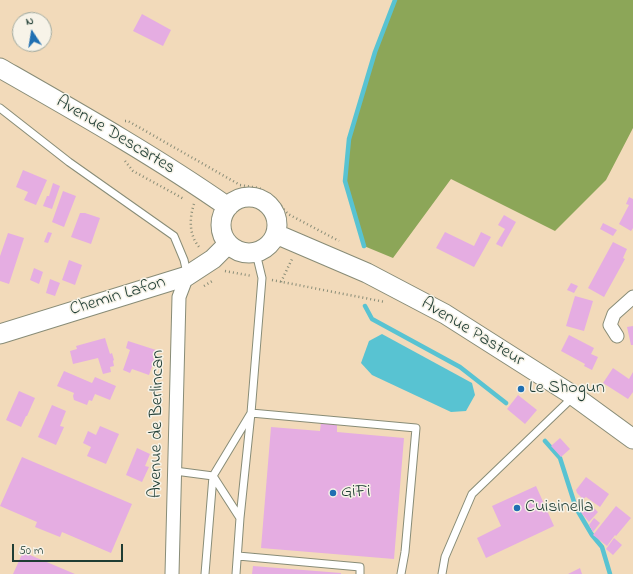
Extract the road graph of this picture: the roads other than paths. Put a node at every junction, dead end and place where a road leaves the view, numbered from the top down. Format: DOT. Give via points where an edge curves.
graph roads {
  1 [pos="0,68"];
  2 [pos="0,108"];
  3 [pos="228,207"];
  4 [pos="276,234"];
  5 [pos="228,244"];
  6 [pos="256,253"];
  7 [pos="187,276"];
  8 [pos="633,297"];
  9 [pos="0,334"];
  10 [pos="617,336"];
  11 [pos="574,396"];
  12 [pos="251,413"];
  13 [pos="633,439"];
  14 [pos="175,471"];
  15 [pos="212,476"];
  16 [pos="240,518"];
  17 [pos="238,556"];
  18 [pos="172,574"];
  19 [pos="205,574"];
  20 [pos="236,574"];
  21 [pos="360,574"];
  22 [pos="401,574"];
  23 [pos="442,574"];
  1 -- 3 [label="main road, Avenue Descartes" via="89,119"];
  2 -- 7 [label="lane" via="69,162 174,236 184,260"];
  3 -- 4 [label="main road" via="244,198 254,197 263,201 276,215"];
  3 -- 5 [label="main road" via="221,221 221,230"];
  4 -- 6 [label="main road" via="272,242"];
  4 -- 11 [label="main road, Avenue Pasteur" via="367,273 445,314"];
  5 -- 6 [label="main road" via="241,252"];
  5 -- 7 [label="main road, Chemin Lafon" via="220,268"];
  6 -- 12 [label="lane" via="262,278"];
  7 -- 9 [label="main road, Chemin Lafon"];
  7 -- 14 [label="street, Avenue de Berlincan" via="179,297"];
  8 -- 10 [label="street" via="614,314 610,325"];
  11 -- 13 [label="main road, Avenue Pasteur"];
  11 -- 23 [label="lane" via="472,494 445,557"];
  12 -- 15 [label="lane"];
  12 -- 16 [label="lane"];
  12 -- 22 [label="lane" via="416,428"];
  14 -- 15 [label="lane"];
  14 -- 18 [label="street, Avenue de Berlincan"];
  15 -- 16 [label="lane"];
  15 -- 19 [label="lane"];
  16 -- 17 [label="lane"];
  17 -- 20 [label="lane"];
  17 -- 21 [label="lane" via="360,567"];
}
